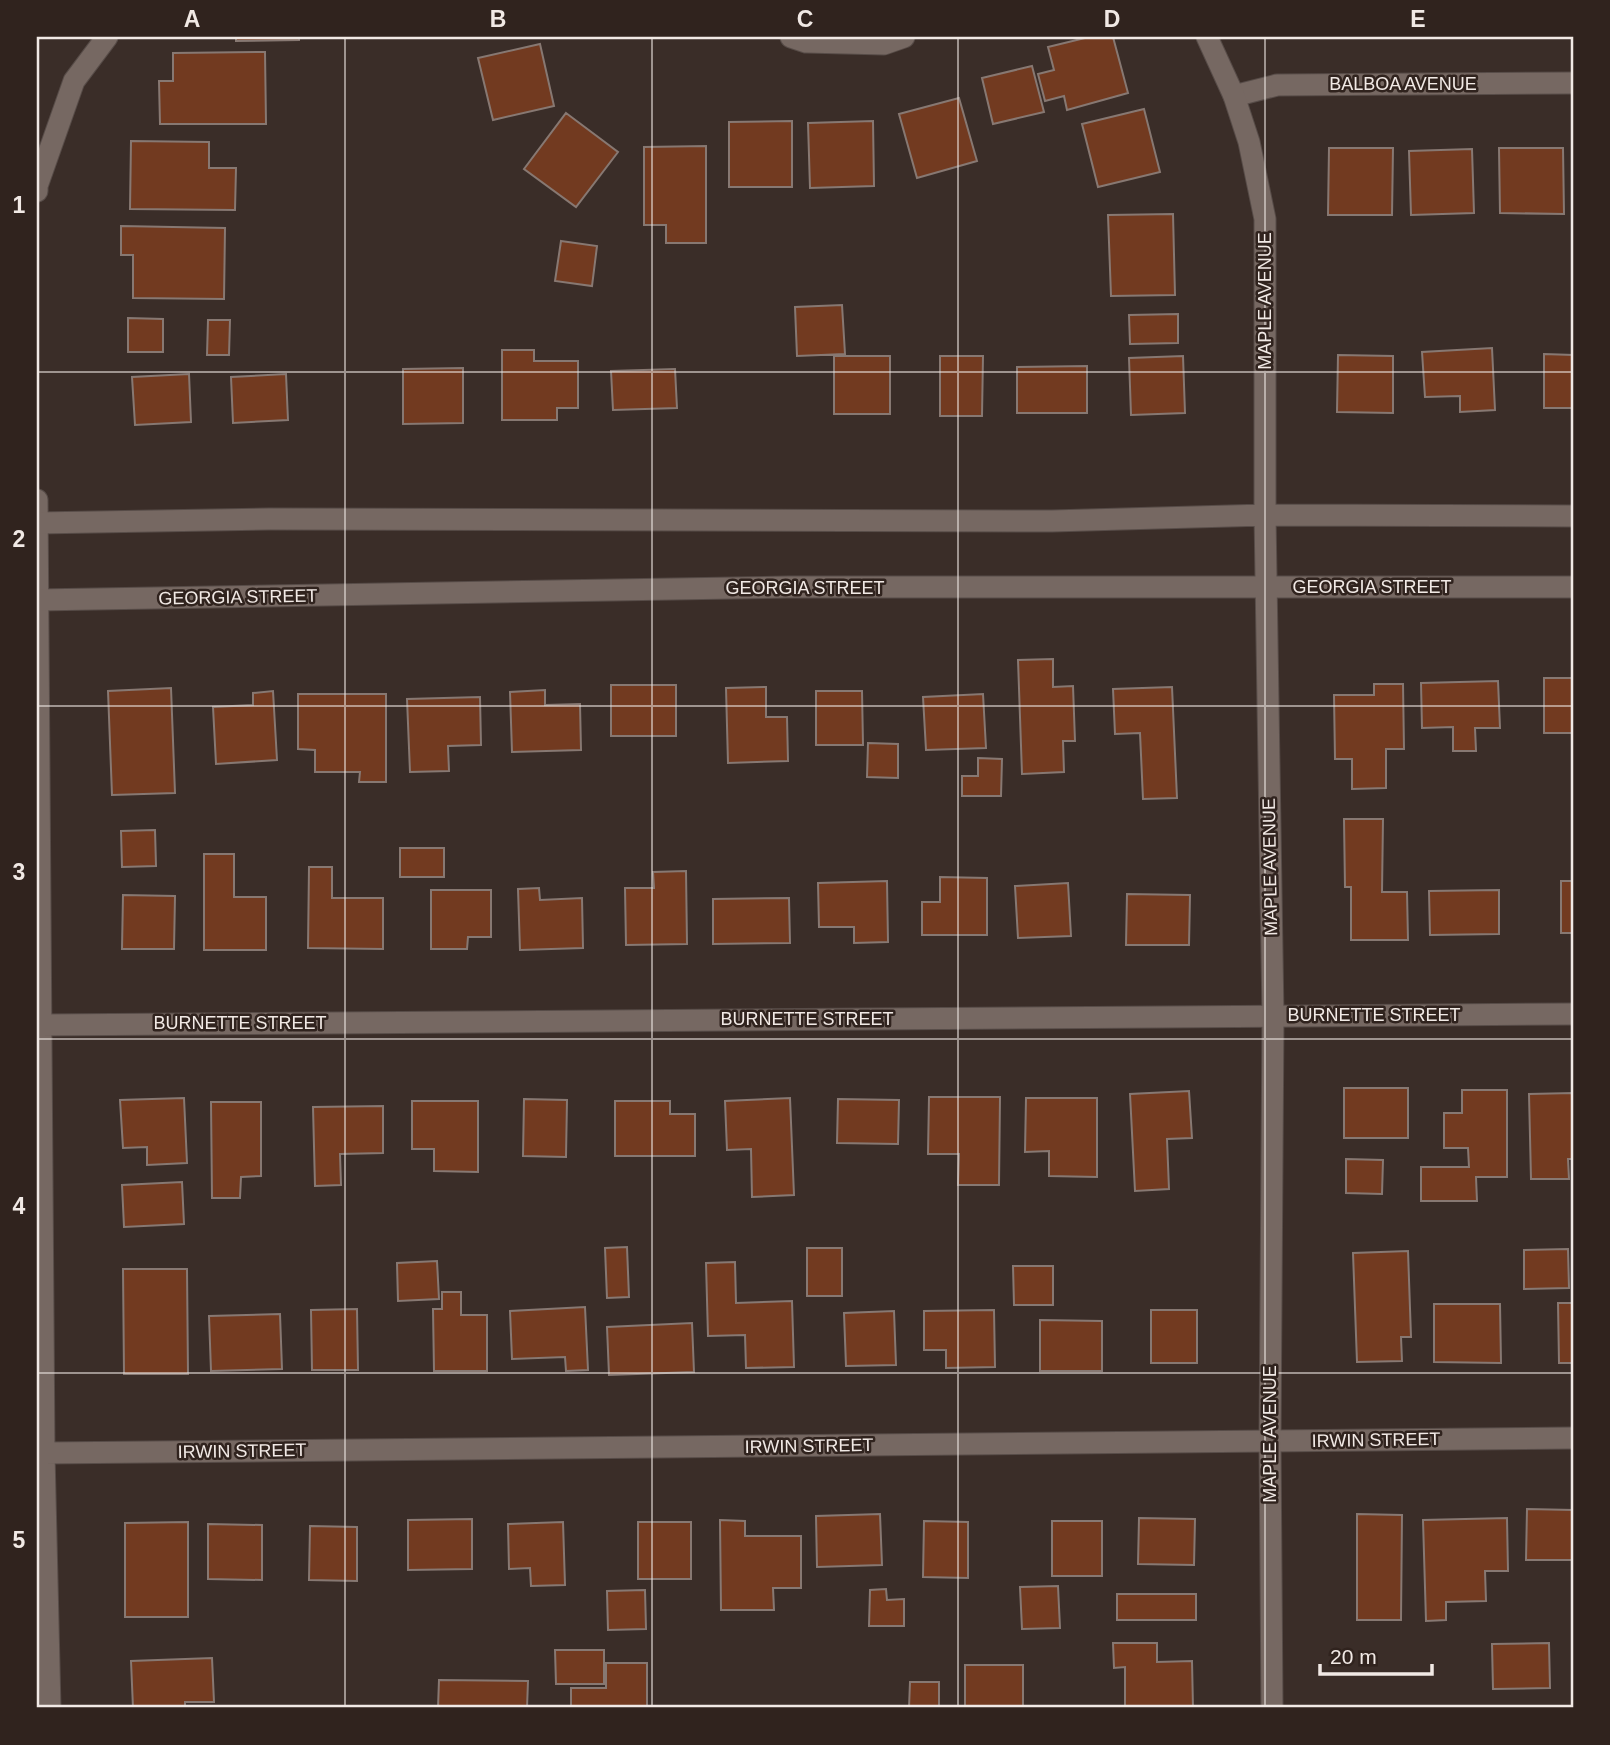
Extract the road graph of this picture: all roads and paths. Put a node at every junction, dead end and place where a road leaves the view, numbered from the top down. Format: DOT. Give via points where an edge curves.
graph roads {
  1 [pos="107,37"];
  2 [pos="791,37"];
  3 [pos="904,37"];
  4 [pos="1207,37"];
  5 [pos="1573,83"];
  6 [pos="1234,96"];
  7 [pos="37,191"];
  8 [pos="37,499"];
  9 [pos="1265,515"];
  10 [pos="1573,516"];
  11 [pos="37,523"];
  12 [pos="1266,587"];
  13 [pos="1573,587"];
  14 [pos="37,600"];
  15 [pos="1573,1014"];
  16 [pos="1272,1016"];
  17 [pos="40,1025"];
  18 [pos="1573,1438"];
  19 [pos="1270,1441"];
  20 [pos="44,1453"];
  21 [pos="50,1708"];
  22 [pos="1272,1708"];
  1 -- 7 [label="street" via="74,80"];
  2 -- 3 [label="street" via="806,42 884,44"];
  4 -- 6 [label="street, MAPLE AVENUE"];
  5 -- 6 [label="street, BALBOA AVENUE" via="1277,85"];
  6 -- 9 [label="street, MAPLE AVENUE" via="1265,219"];
  8 -- 11 [label="street"];
  9 -- 10 [label="street"];
  9 -- 11 [label="street" via="1052,521 269,519"];
  9 -- 12 [label="street, MAPLE AVENUE"];
  11 -- 14 [label="street"];
  12 -- 13 [label="street, GEORGIA STREET"];
  12 -- 14 [label="street, GEORGIA STREET" via="788,587"];
  12 -- 16 [label="street, MAPLE AVENUE"];
  14 -- 17 [label="street"];
  15 -- 16 [label="street, BURNETTE STREET"];
  16 -- 17 [label="street, BURNETTE STREET"];
  16 -- 19 [label="street, MAPLE AVENUE"];
  17 -- 20 [label="street"];
  18 -- 19 [label="street, IRWIN STREET"];
  19 -- 20 [label="street, IRWIN STREET"];
  19 -- 22 [label="street, MAPLE AVENUE"];
  20 -- 21 [label="street"];
}
